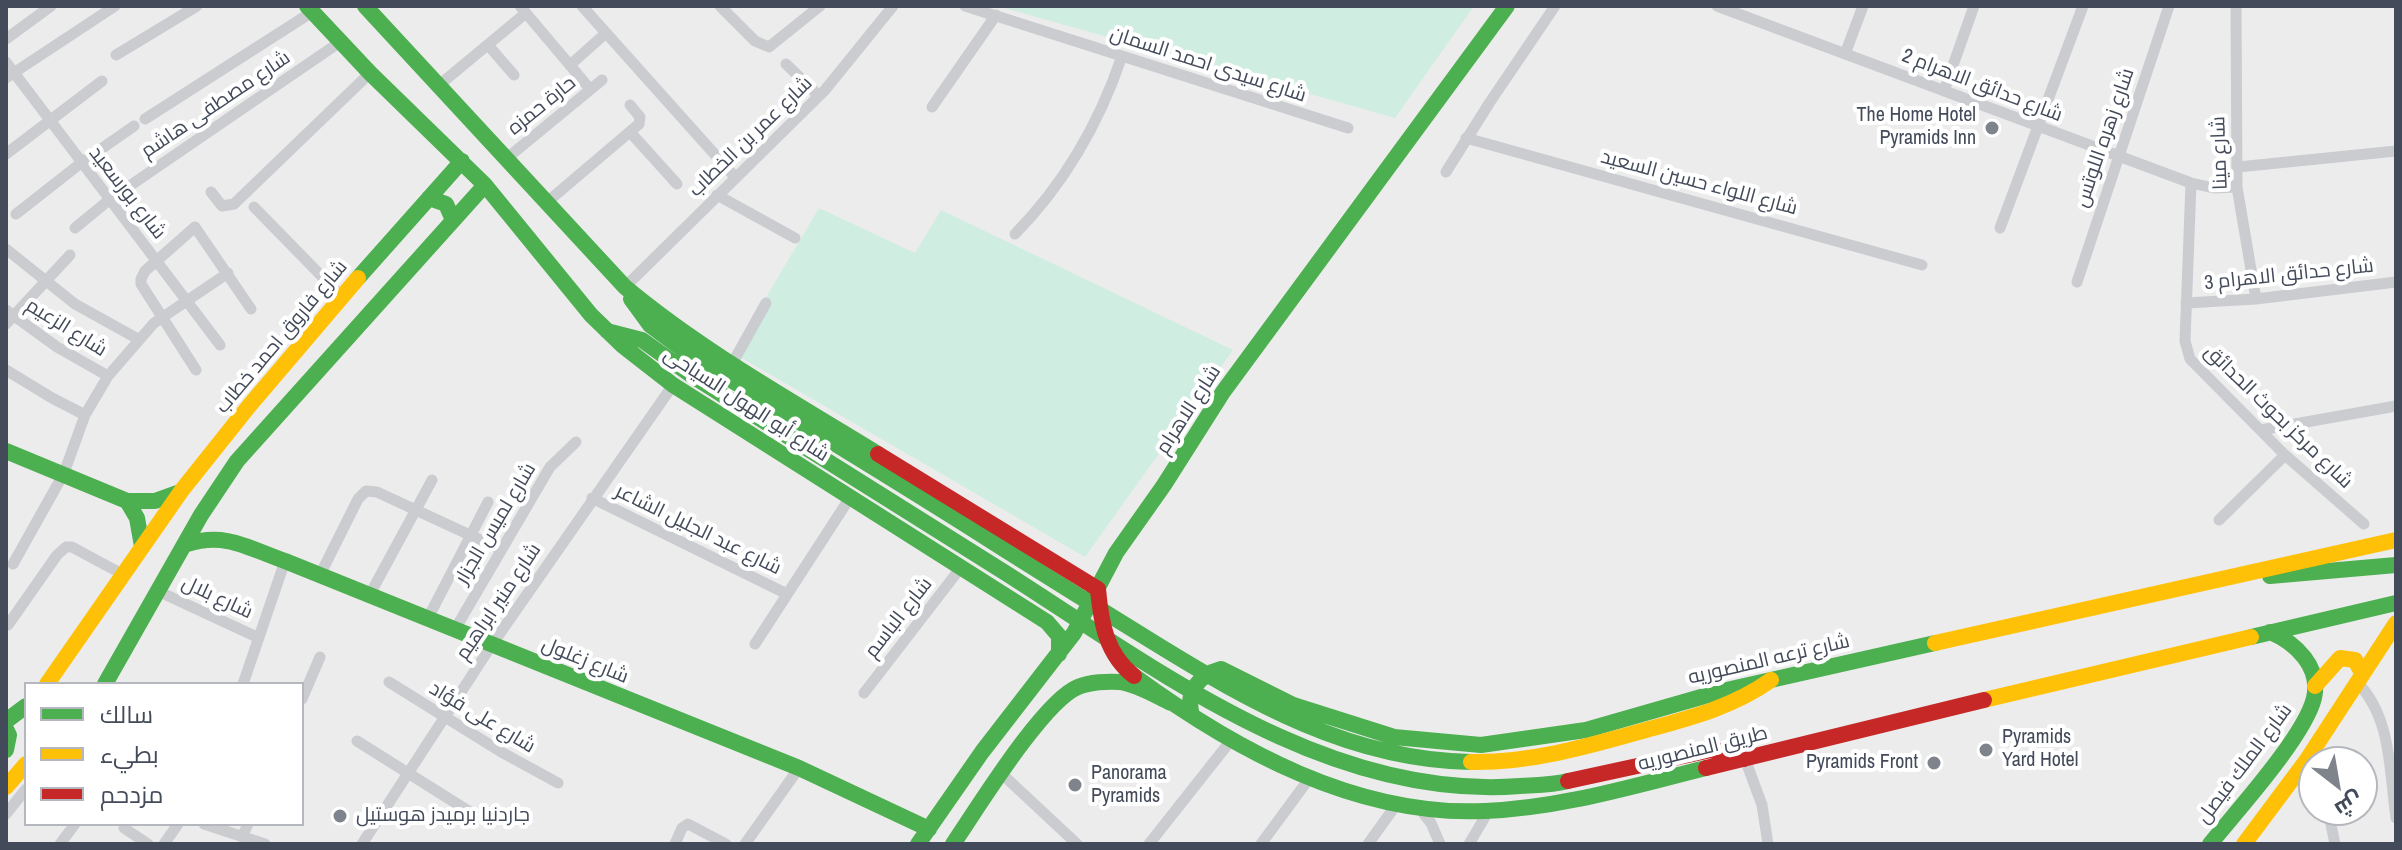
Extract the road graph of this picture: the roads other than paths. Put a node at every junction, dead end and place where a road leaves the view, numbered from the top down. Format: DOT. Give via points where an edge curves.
graph roads {
  1 [pos="51,6"];
  2 [pos="115,6"];
  3 [pos="197,6"];
  4 [pos="366,6"];
  5 [pos="582,6"];
  6 [pos="720,6"];
  7 [pos="820,6"];
  8 [pos="893,6"];
  9 [pos="965,6"];
  10 [pos="1507,6"];
  11 [pos="1555,6"];
  12 [pos="1717,6"];
  13 [pos="1863,6"];
  14 [pos="1974,6"];
  15 [pos="2083,6"];
  16 [pos="2169,6"];
  17 [pos="2236,6"];
  18 [pos="310,9"];
  19 [pos="523,10"];
  20 [pos="1744,11"];
  21 [pos="996,15"];
  22 [pos="606,33"];
  23 [pos="6,39"];
  24 [pos="340,42"];
  25 [pos="488,45"];
  26 [pos="1845,54"];
  27 [pos="116,55"];
  28 [pos="1122,56"];
  29 [pos="786,64"];
  30 [pos="570,65"];
  31 [pos="8,71"];
  32 [pos="370,73"];
  33 [pos="514,75"];
  34 [pos="602,80"];
  35 [pos="102,81"];
  36 [pos="438,86"];
  37 [pos="590,89"];
  38 [pos="1944,91"];
  39 [pos="819,96"];
  40 [pos="630,105"];
  41 [pos="932,107"];
  42 [pos="145,119"];
  43 [pos="50,121"];
  44 [pos="134,126"];
  45 [pos="2038,126"];
  46 [pos="1348,128"];
  47 [pos="630,132"];
  48 [pos="1466,138"];
  49 [pos="2396,151"];
  50 [pos="6,154"];
  51 [pos="2117,157"];
  52 [pos="506,159"];
  53 [pos="462,161"];
  54 [pos="81,163"];
  55 [pos="2238,167"];
  56 [pos="1446,172"];
  57 [pos="735,177"];
  58 [pos="2191,183"];
  59 [pos="677,184"];
  60 [pos="485,185"];
  61 [pos="2237,187"];
  62 [pos="211,192"];
  63 [pos="717,195"];
  64 [pos="429,198"];
  65 [pos="109,200"];
  66 [pos="546,203"];
  67 [pos="254,207"];
  68 [pos="16,214"];
  69 [pos="453,220"];
  70 [pos="75,228"];
  71 [pos="2000,228"];
  72 [pos="1015,234"];
  73 [pos="795,238"];
  74 [pos="6,249"];
  75 [pos="70,255"];
  76 [pos="156,261"];
  77 [pos="1922,265"];
  78 [pos="228,273"];
  79 [pos="46,281"];
  80 [pos="2077,282"];
  81 [pos="2396,282"];
  82 [pos="625,287"];
  83 [pos="341,296"];
  84 [pos="2256,299"];
  85 [pos="188,300"];
  86 [pos="766,303"];
  87 [pos="2186,303"];
  88 [pos="251,309"];
  89 [pos="163,316"];
  90 [pos="8,317"];
  91 [pos="607,331"];
  92 [pos="138,339"];
  93 [pos="220,345"];
  94 [pos="732,364"];
  95 [pos="6,370"];
  96 [pos="196,370"];
  97 [pos="108,376"];
  98 [pos="673,385"];
  99 [pos="2396,406"];
  100 [pos="85,415"];
  101 [pos="2261,430"];
  102 [pos="576,442"];
  103 [pos="6,451"];
  104 [pos="2285,455"];
  105 [pos="64,473"];
  106 [pos="432,480"];
  107 [pos="180,492"];
  108 [pos="851,496"];
  109 [pos="592,498"];
  110 [pos="127,501"];
  111 [pos="488,502"];
  112 [pos="205,510"];
  113 [pos="416,510"];
  114 [pos="2219,520"];
  115 [pos="2364,524"];
  116 [pos="471,536"];
  117 [pos="222,538"];
  118 [pos="2396,540"];
  119 [pos="187,544"];
  120 [pos="142,546"];
  121 [pos="500,549"];
  122 [pos="285,561"];
  123 [pos="13,564"];
  124 [pos="2396,565"];
  125 [pos="962,566"];
  126 [pos="2238,574"];
  127 [pos="124,575"];
  128 [pos="320,575"];
  129 [pos="1090,584"];
  130 [pos="160,592"];
  131 [pos="787,594"];
  132 [pos="369,596"];
  133 [pos="2396,603"];
  134 [pos="427,620"];
  135 [pos="1047,622"];
  136 [pos="2396,623"];
  137 [pos="8,625"];
  138 [pos="454,631"];
  139 [pos="2270,632"];
  140 [pos="259,638"];
  141 [pos="755,644"];
  142 [pos="491,646"];
  143 [pos="1059,654"];
  144 [pos="320,657"];
  145 [pos="2359,677"];
  146 [pos="1771,680"];
  147 [pos="49,682"];
  148 [pos="106,682"];
  149 [pos="244,682"];
  150 [pos="389,682"];
  151 [pos="2315,686"];
  152 [pos="864,693"];
  153 [pos="304,694"];
  154 [pos="1171,703"];
  155 [pos="24,708"];
  156 [pos="1192,715"];
  157 [pos="444,717"];
  158 [pos="6,721"];
  159 [pos="6,729"];
  160 [pos="1232,739"];
  161 [pos="357,741"];
  162 [pos="2321,746"];
  163 [pos="6,750"];
  164 [pos="1745,759"];
  165 [pos="24,766"];
  166 [pos="799,768"];
  167 [pos="408,773"];
  168 [pos="1002,774"];
  169 [pos="1311,776"];
  170 [pos="2298,782"];
  171 [pos="558,783"];
  172 [pos="6,787"];
  173 [pos="24,792"];
  174 [pos="1396,805"];
  175 [pos="1420,808"];
  176 [pos="1488,812"];
  177 [pos="6,814"];
  178 [pos="478,817"];
  179 [pos="2396,818"];
  180 [pos="74,826"];
  181 [pos="177,826"];
  182 [pos="210,826"];
  183 [pos="247,826"];
  184 [pos="124,828"];
  185 [pos="929,829"];
  186 [pos="242,837"];
  187 [pos="2249,842"];
  188 [pos="60,844"];
  189 [pos="148,844"];
  190 [pos="164,844"];
  191 [pos="265,844"];
  192 [pos="362,844"];
  193 [pos="675,844"];
  194 [pos="726,844"];
  195 [pos="745,844"];
  196 [pos="918,844"];
  197 [pos="953,844"];
  198 [pos="1077,844"];
  199 [pos="1149,844"];
  200 [pos="1261,844"];
  201 [pos="1368,844"];
  202 [pos="1440,844"];
  203 [pos="1469,844"];
  204 [pos="1768,844"];
  205 [pos="2210,844"];
  1 -- 23 [label="street"];
  2 -- 31 [label="street"];
  3 -- 27 [label="street"];
  4 -- 36 [label="main road, شارع أبو الهول السياحى"];
  5 -- 22 [label="street"];
  6 -- 7 [label="street" via="755,41 769,47"];
  8 -- 39 [label="street, شارع عمر بن الخطاب"];
  9 -- 21 [label="street, شارع سيدى احمد السمان"];
  10 -- 129 [label="main road, شارع الاهرام" via="1223,392"];
  11 -- 48 [label="street"];
  12 -- 20 [label="street, شارع حدائق الاهرام 2"];
  13 -- 26 [label="street"];
  14 -- 38 [label="street"];
  15 -- 45 [label="street"];
  16 -- 51 [label="street, شارع زهره اللوتس"];
  17 -- 55 [label="street, شارع مينا"];
  18 -- 24 [label="main road, شارع أبو الهول السياحى"];
  18 -- 42 [label="street"];
  19 -- 25 [label="street"];
  19 -- 30 [label="street"];
  20 -- 26 [label="street, شارع حدائق الاهرام 2"];
  21 -- 28 [label="street, شارع سيدى احمد السمان"];
  21 -- 41 [label="street"];
  22 -- 30 [label="street"];
  22 -- 57 [label="street"];
  24 -- 32 [label="main road, شارع أبو الهول السياحى"];
  24 -- 65 [label="street, شارع مصطفى هاشم"];
  25 -- 33 [label="street"];
  25 -- 36 [label="street"];
  26 -- 38 [label="street, شارع حدائق الاهرام 2"];
  28 -- 46 [label="street, شارع سيدى احمد السمان"];
  28 -- 72 [label="street" via="1080,151"];
  29 -- 39 [label="street"];
  30 -- 37 [label="street"];
  31 -- 43 [label="street, شارع بورسعيد"];
  32 -- 53 [label="main road, شارع أبو الهول السياحى"];
  32 -- 62 [label="street" via="234,204 222,206"];
  34 -- 37 [label="street, حارة حمزه"];
  35 -- 43 [label="street"];
  36 -- 52 [label="main road, شارع أبو الهول السياحى"];
  37 -- 52 [label="street, حارة حمزه"];
  38 -- 45 [label="street, شارع حدائق الاهرام 2"];
  39 -- 57 [label="street, شارع عمر بن الخطاب"];
  40 -- 47 [label="street" via="640,121"];
  43 -- 50 [label="street"];
  43 -- 54 [label="street, شارع بورسعيد"];
  44 -- 54 [label="street"];
  45 -- 51 [label="street, شارع حدائق الاهرام 2"];
  45 -- 71 [label="street"];
  47 -- 59 [label="street"];
  47 -- 66 [label="street"];
  48 -- 56 [label="street"];
  48 -- 77 [label="street, شارع اللواء حسين السعيد"];
  49 -- 55 [label="street"];
  51 -- 58 [label="street, شارع حدائق الاهرام 2"];
  51 -- 80 [label="street, شارع زهره اللوتس"];
  52 -- 66 [label="main road, شارع أبو الهول السياحى"];
  53 -- 60 [label="main road, شارع أبو الهول السياحى"];
  53 -- 64 [label="main road, شارع فاروق احمد خطاب"];
  54 -- 65 [label="street, شارع بورسعيد"];
  54 -- 68 [label="street"];
  55 -- 61 [label="street, شارع مينا"];
  57 -- 63 [label="street, شارع عمر بن الخطاب"];
  58 -- 61 [label="street, شارع حدائق الاهرام 2"];
  58 -- 87 [label="street, شارع مركز بحوث الحدائق"];
  60 -- 69 [label="main road"];
  60 -- 91 [label="main road, شارع أبو الهول السياحى"];
  61 -- 84 [label="street, شارع مينا"];
  63 -- 73 [label="street"];
  63 -- 82 [label="street, شارع عمر بن الخطاب"];
  64 -- 69 [label="main road" via="449,206"];
  64 -- 83 [label="main road, شارع فاروق احمد خطاب"];
  65 -- 70 [label="street, شارع مصطفى هاشم"];
  65 -- 76 [label="street, شارع بورسعيد"];
  66 -- 82 [label="main road, شارع أبو الهول السياحى"];
  67 -- 83 [label="street"];
  69 -- 112 [label="main road" via="250,446"];
  74 -- 79 [label="street"];
  75 -- 79 [label="street"];
  76 -- 78 [label="street" via="195,227"];
  76 -- 85 [label="street, شارع بورسعيد"];
  76 -- 89 [label="street" via="141,284"];
  78 -- 85 [label="street"];
  78 -- 88 [label="street"];
  79 -- 90 [label="street"];
  79 -- 92 [label="street"];
  81 -- 84 [label="street, شارع حدائق الاهرام 3"];
  82 -- 94 [label="main road, شارع أبو الهول السياحى"];
  82 -- 146 [label="main road" via="650,325 689,354 1253,704 1328,736 1421,759 1539,758 1718,709"];
  83 -- 107 [label="main road, شارع فاروق احمد خطاب"];
  84 -- 87 [label="street, شارع حدائق الاهرام 3"];
  85 -- 89 [label="street"];
  85 -- 93 [label="street, شارع بورسعيد"];
  86 -- 94 [label="street"];
  87 -- 101 [label="street, شارع مركز بحوث الحدائق" via="2190,359"];
  89 -- 92 [label="street"];
  89 -- 96 [label="street"];
  90 -- 97 [label="street, شارع الزعيم"];
  91 -- 98 [label="main road, شارع أبو الهول السياحى"];
  91 -- 164 [label="main road" via="642,340 1133,654 1245,721 1319,755 1407,780 1484,789 1561,783 1711,750"];
  92 -- 97 [label="street"];
  94 -- 129 [label="main road, شارع أبو الهول السياحى"];
  95 -- 100 [label="street"];
  97 -- 100 [label="street"];
  98 -- 108 [label="main road, شارع أبو الهول السياحى"];
  98 -- 109 [label="street, شارع منير ابراهيم"];
  99 -- 101 [label="street"];
  100 -- 105 [label="street"];
  101 -- 104 [label="street, شارع مركز بحوث الحدائق"];
  102 -- 121 [label="street, شارع لميس الجزار" via="550,467"];
  103 -- 105 [label="main road"];
  104 -- 114 [label="street"];
  104 -- 115 [label="street, شارع مركز بحوث الحدائق"];
  105 -- 110 [label="main road"];
  105 -- 123 [label="street"];
  106 -- 113 [label="street"];
  107 -- 110 [label="main road" via="155,501"];
  107 -- 120 [label="main road, شارع فاروق احمد خطاب"];
  108 -- 125 [label="main road, شارع أبو الهول السياحى"];
  108 -- 131 [label="street"];
  109 -- 131 [label="street, شارع عبد الجليل الشاعر"];
  109 -- 142 [label="street, شارع منير ابراهيم"];
  110 -- 120 [label="main road" via="137,518"];
  111 -- 116 [label="street"];
  112 -- 117 [label="main road"];
  112 -- 119 [label="main road"];
  113 -- 116 [label="street"];
  113 -- 128 [label="street" via="366,491"];
  113 -- 132 [label="street"];
  116 -- 121 [label="street"];
  116 -- 134 [label="street"];
  117 -- 119 [label="main road, شارع زغلول"];
  117 -- 122 [label="main road, شارع زغلول"];
  118 -- 126 [label="main road, شارع ترعه المنصوريه"];
  119 -- 130 [label="main road"];
  120 -- 127 [label="main road, شارع فاروق احمد خطاب"];
  121 -- 138 [label="street, شارع لميس الجزار"];
  122 -- 128 [label="main road, شارع زغلول"];
  122 -- 140 [label="street"];
  124 -- 126 [label="main road"];
  125 -- 135 [label="main road, شارع أبو الهول السياحى"];
  125 -- 152 [label="street, شارع الباسم"];
  126 -- 146 [label="main road, شارع ترعه المنصوريه"];
  127 -- 137 [label="street" via="66,547"];
  127 -- 147 [label="main road, شارع فاروق احمد خطاب"];
  128 -- 132 [label="main road, شارع زغلول"];
  129 -- 135 [label="main road" via="1077,607"];
  129 -- 143 [label="main road, شارع الاهرام"];
  129 -- 154 [label="main road, طريق المنصوريه" via="1117,659"];
  130 -- 140 [label="street, شارع بلال"];
  130 -- 148 [label="main road"];
  131 -- 141 [label="street"];
  132 -- 134 [label="main road, شارع زغلول"];
  133 -- 139 [label="main road, طريق المنصوريه"];
  134 -- 138 [label="main road, شارع زغلول"];
  135 -- 143 [label="main road" via="1059,635"];
  136 -- 145 [label="main road"];
  138 -- 142 [label="main road, شارع زغلول"];
  139 -- 151 [label="main road" via="2301,651"];
  139 -- 164 [label="main road, طريق المنصوريه"];
  140 -- 149 [label="street"];
  142 -- 157 [label="street, شارع منير ابراهيم"];
  142 -- 166 [label="main road, شارع زغلول"];
  143 -- 185 [label="main road, شارع الاهرام"];
  144 -- 153 [label="street"];
  145 -- 151 [label="main road" via="2356,662 2340,658"];
  145 -- 162 [label="main road"];
  145 -- 179 [label="street" via="2383,721"];
  146 -- 156 [label="main road, شارع ترعه المنصوريه" via="1586,730 1481,745 1366,730 1293,705 1221,669 1202,677 1193,688"];
  150 -- 157 [label="street, شارع على فؤاد"];
  151 -- 205 [label="main road, شارع الملك فيصل" via="2296,732"];
  154 -- 156 [label="main road, طريق المنصوريه"];
  154 -- 168 [label="main road" via="1123,682 1078,687 1041,719"];
  155 -- 158 [label="main road"];
  156 -- 160 [label="main road, طريق المنصوريه"];
  157 -- 167 [label="street, شارع منير ابراهيم"];
  157 -- 171 [label="street, شارع على فؤاد"];
  159 -- 163 [label="main road"];
  160 -- 169 [label="main road, طريق المنصوريه"];
  160 -- 199 [label="street"];
  161 -- 167 [label="street"];
  164 -- 176 [label="main road, طريق المنصوريه" via="1572,801"];
  164 -- 204 [label="street" via="1758,789"];
  165 -- 172 [label="main road"];
  166 -- 185 [label="main road, شارع زغلول"];
  166 -- 195 [label="street"];
  167 -- 178 [label="street"];
  167 -- 192 [label="street, شارع منير ابراهيم"];
  168 -- 197 [label="main road"];
  168 -- 198 [label="street"];
  169 -- 174 [label="main road, طريق المنصوريه"];
  169 -- 200 [label="street"];
  170 -- 187 [label="main road"];
  173 -- 177 [label="street"];
  174 -- 175 [label="main road, طريق المنصوريه"];
  174 -- 201 [label="street"];
  175 -- 176 [label="main road, طريق المنصوريه"];
  175 -- 202 [label="street"];
  176 -- 203 [label="street"];
  180 -- 188 [label="street"];
  181 -- 190 [label="street"];
  182 -- 186 [label="street"];
  183 -- 186 [label="street"];
  184 -- 189 [label="street"];
  185 -- 196 [label="main road, شارع الاهرام"];
  186 -- 191 [label="street"];
  193 -- 194 [label="street" via="688,824"];
}
